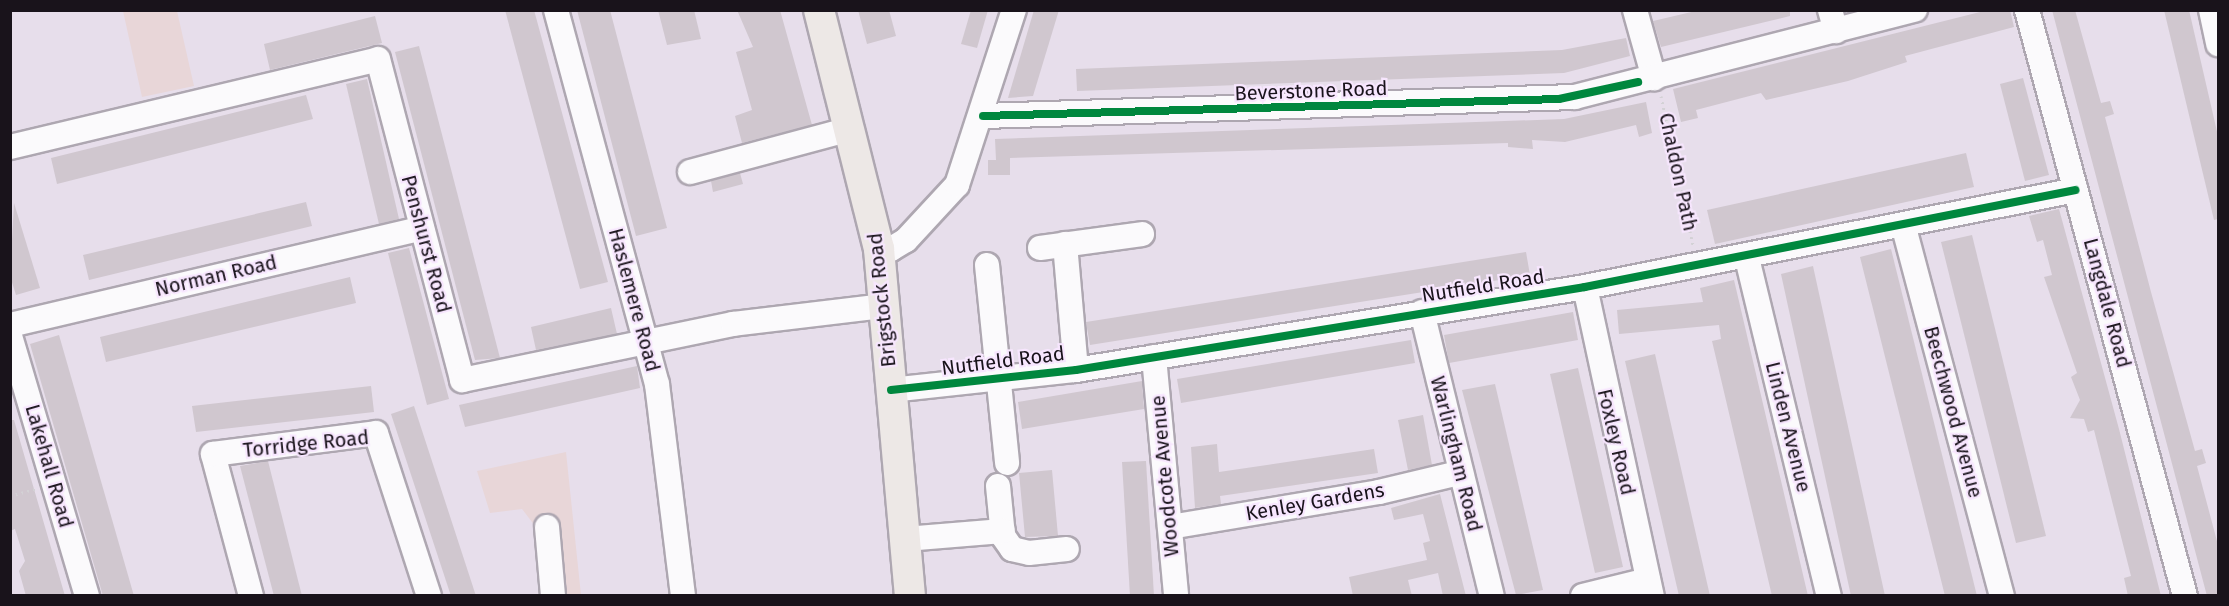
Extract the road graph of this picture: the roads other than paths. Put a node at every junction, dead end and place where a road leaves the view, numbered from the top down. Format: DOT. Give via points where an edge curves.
graph roads {
  1 [pos="556,10"];
  2 [pos="819,10"];
  3 [pos="1014,10"];
  4 [pos="1635,10"];
  5 [pos="1915,10"];
  6 [pos="2027,10"];
  7 [pos="2211,10"];
  8 [pos="1833,21"];
  9 [pos="2218,44"];
  10 [pos="1654,78"];
  11 [pos="983,116"];
  12 [pos="850,129"];
  13 [pos="10,147"];
  14 [pos="690,172"];
  15 [pos="2076,190"];
  16 [pos="422,228"];
  17 [pos="1904,228"];
  18 [pos="1142,234"];
  19 [pos="1065,244"];
  20 [pos="1040,248"];
  21 [pos="879,249"];
  22 [pos="1748,258"];
  23 [pos="987,265"];
  24 [pos="1585,287"];
  25 [pos="884,306"];
  26 [pos="1422,312"];
  27 [pos="10,325"];
  28 [pos="10,336"];
  29 [pos="647,343"];
  30 [pos="1154,357"];
  31 [pos="1076,370"];
  32 [pos="995,381"];
  33 [pos="891,390"];
  34 [pos="1008,463"];
  35 [pos="1459,473"];
  36 [pos="998,486"];
  37 [pos="1170,526"];
  38 [pos="547,527"];
  39 [pos="1003,531"];
  40 [pos="905,540"];
  41 [pos="1067,549"];
  42 [pos="1650,588"];
  43 [pos="87,596"];
  44 [pos="251,596"];
  45 [pos="429,596"];
  46 [pos="553,596"];
  47 [pos="683,596"];
  48 [pos="910,596"];
  49 [pos="1176,596"];
  50 [pos="1491,596"];
  51 [pos="1583,596"];
  52 [pos="1829,596"];
  53 [pos="2002,596"];
  54 [pos="2185,596"];
  1 -- 29 [label="street, Haslemere Road"];
  2 -- 12 [label="main road, Brigstock Road"];
  3 -- 11 [label="street"];
  4 -- 10 [label="street"];
  5 -- 8 [label="street, Beverstone Road"];
  6 -- 15 [label="street, Langdale Road"];
  7 -- 9 [label="street"];
  8 -- 10 [label="street, Beverstone Road"];
  10 -- 11 [label="street, Beverstone Road" via="1558,99"];
  11 -- 21 [label="street" via="957,185 940,208 906,240 891,249"];
  12 -- 14 [label="street"];
  12 -- 21 [label="main road, Brigstock Road"];
  13 -- 16 [label="street, Penshurst Road" via="378,59"];
  15 -- 17 [label="street, Nutfield Road"];
  15 -- 54 [label="street, Langdale Road"];
  16 -- 27 [label="street, Norman Road"];
  16 -- 29 [label="street, Penshurst Road" via="462,380"];
  17 -- 22 [label="street, Nutfield Road"];
  17 -- 53 [label="street, Beechwood Avenue"];
  18 -- 19 [label="street"];
  19 -- 20 [label="street"];
  19 -- 31 [label="street"];
  21 -- 25 [label="main road, Brigstock Road"];
  22 -- 24 [label="street, Nutfield Road"];
  22 -- 52 [label="street, Linden Avenue"];
  23 -- 32 [label="street"];
  24 -- 26 [label="street, Nutfield Road"];
  24 -- 42 [label="street, Foxley Road"];
  25 -- 29 [label="street, Penshurst Road" via="733,324"];
  25 -- 33 [label="main road, Brigstock Road"];
  26 -- 30 [label="street, Nutfield Road"];
  26 -- 35 [label="street, Warlingham Road"];
  28 -- 43 [label="street, Lakehall Road"];
  29 -- 47 [label="street, Haslemere Road" via="663,418"];
  30 -- 31 [label="street, Nutfield Road"];
  30 -- 37 [label="street, Woodcote Avenue"];
  31 -- 32 [label="street, Nutfield Road"];
  32 -- 33 [label="street, Nutfield Road"];
  32 -- 34 [label="street"];
  33 -- 40 [label="main road, Brigstock Road"];
  35 -- 37 [label="street, Kenley Gardens" via="1379,492"];
  35 -- 50 [label="street, Warlingham Road"];
  36 -- 39 [label="street"];
  37 -- 49 [label="street, Woodcote Avenue"];
  38 -- 46 [label="street"];
  39 -- 40 [label="street"];
  39 -- 41 [label="street" via="1017,552"];
  40 -- 48 [label="main road, Brigstock Road"];
  42 -- 51 [label="street"];
  44 -- 45 [label="street, Torridge Road" via="213,454 376,433"];
}
